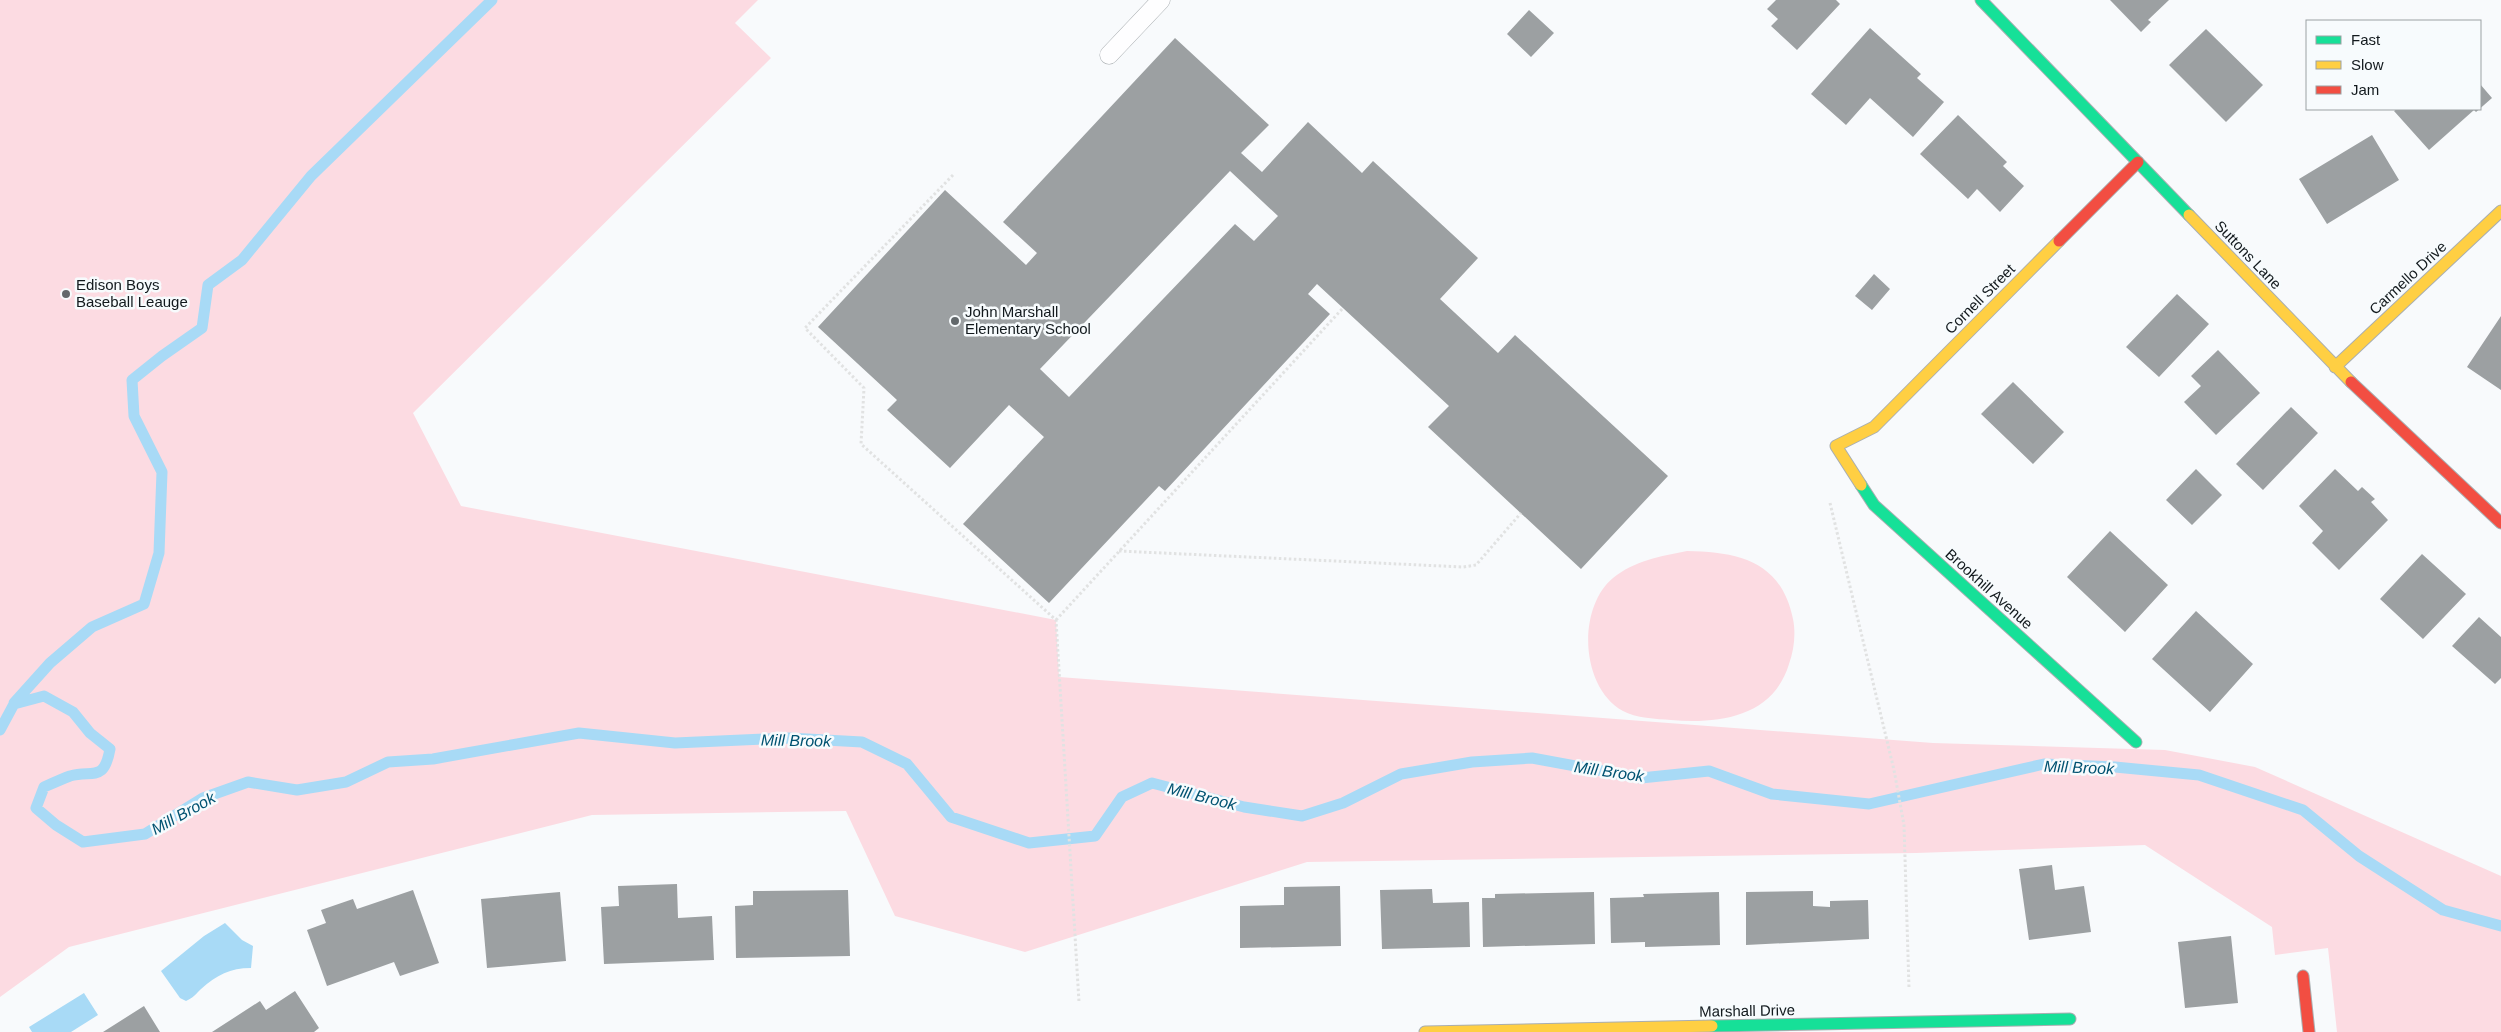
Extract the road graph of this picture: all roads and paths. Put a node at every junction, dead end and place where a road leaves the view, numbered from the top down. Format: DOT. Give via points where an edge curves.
graph roads {
  1 [pos="1161,0"];
  2 [pos="1981,0"];
  3 [pos="1109,55"];
  4 [pos="2138,162"];
  5 [pos="952,175"];
  6 [pos="2501,211"];
  7 [pos="1342,308"];
  8 [pos="2335,367"];
  9 [pos="1836,446"];
  10 [pos="1830,503"];
  11 [pos="1521,513"];
  12 [pos="2501,523"];
  13 [pos="1119,551"];
  14 [pos="1056,620"];
  15 [pos="2136,742"];
  16 [pos="2303,976"];
  17 [pos="1909,988"];
  18 [pos="1079,1002"];
  19 [pos="2070,1019"];
  20 [pos="1491,1031"];
  21 [pos="1425,1032"];
  22 [pos="2309,1032"];
  1 -- 3 [label="lane"];
  2 -- 4 [label="street, Suttons Lane"];
  4 -- 8 [label="street, Suttons Lane"];
  4 -- 9 [label="street, Cornell Street" via="1874,427"];
  5 -- 14 [label="path" via="805,328 864,388 861,444"];
  6 -- 8 [label="street, Carmello Drive"];
  7 -- 13 [label="path"];
  8 -- 12 [label="street, Suttons Lane"];
  9 -- 15 [label="street, Brookhill Avenue" via="1874,505"];
  10 -- 17 [label="path" via="1894,770 1904,825"];
  11 -- 13 [label="path" via="1476,565 1463,567"];
  13 -- 14 [label="path"];
  14 -- 18 [label="path"];
  16 -- 22 [label="street"];
  19 -- 20 [label="street, Marshall Drive"];
  20 -- 21 [label="street, Marshall Drive"];
}
